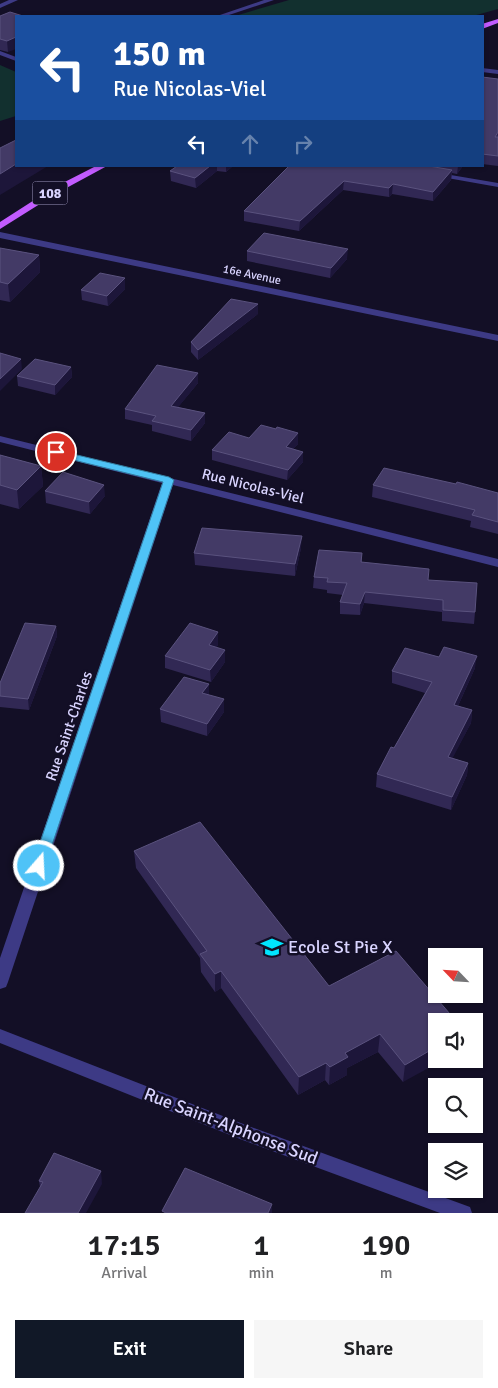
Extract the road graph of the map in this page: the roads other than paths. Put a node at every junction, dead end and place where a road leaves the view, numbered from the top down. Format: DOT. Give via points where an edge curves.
graph roads {
  1 [pos="14,0"];
  2 [pos="271,0"];
  3 [pos="0,6"];
  4 [pos="223,15"];
  5 [pos="498,22"];
  6 [pos="484,26"];
  7 [pos="0,53"];
  8 [pos="15,59"];
  9 [pos="484,70"];
  10 [pos="498,72"];
  11 [pos="101,167"];
  12 [pos="425,172"];
  13 [pos="498,185"];
  14 [pos="0,226"];
  15 [pos="0,235"];
  16 [pos="498,338"];
  17 [pos="0,438"];
  18 [pos="169,480"];
  19 [pos="498,563"];
  20 [pos="0,982"];
  21 [pos="0,1036"];
  22 [pos="463,1213"];
  1 -- 3 [label="street"];
  2 -- 4 [label="street"];
  5 -- 6 [label="main road"];
  7 -- 8 [label="street"];
  9 -- 10 [label="street"];
  11 -- 14 [label="main road, 108" via="56,190"];
  12 -- 13 [label="street"];
  15 -- 16 [label="street, 16e Avenue"];
  17 -- 18 [label="street, Rue Nicolas-Viel"];
  18 -- 19 [label="street, Rue Nicolas-Viel"];
  18 -- 20 [label="street, Rue Saint-Charles"];
  21 -- 22 [label="street, Rue Saint-Alphonse Sud" via="246,1133"];
}
